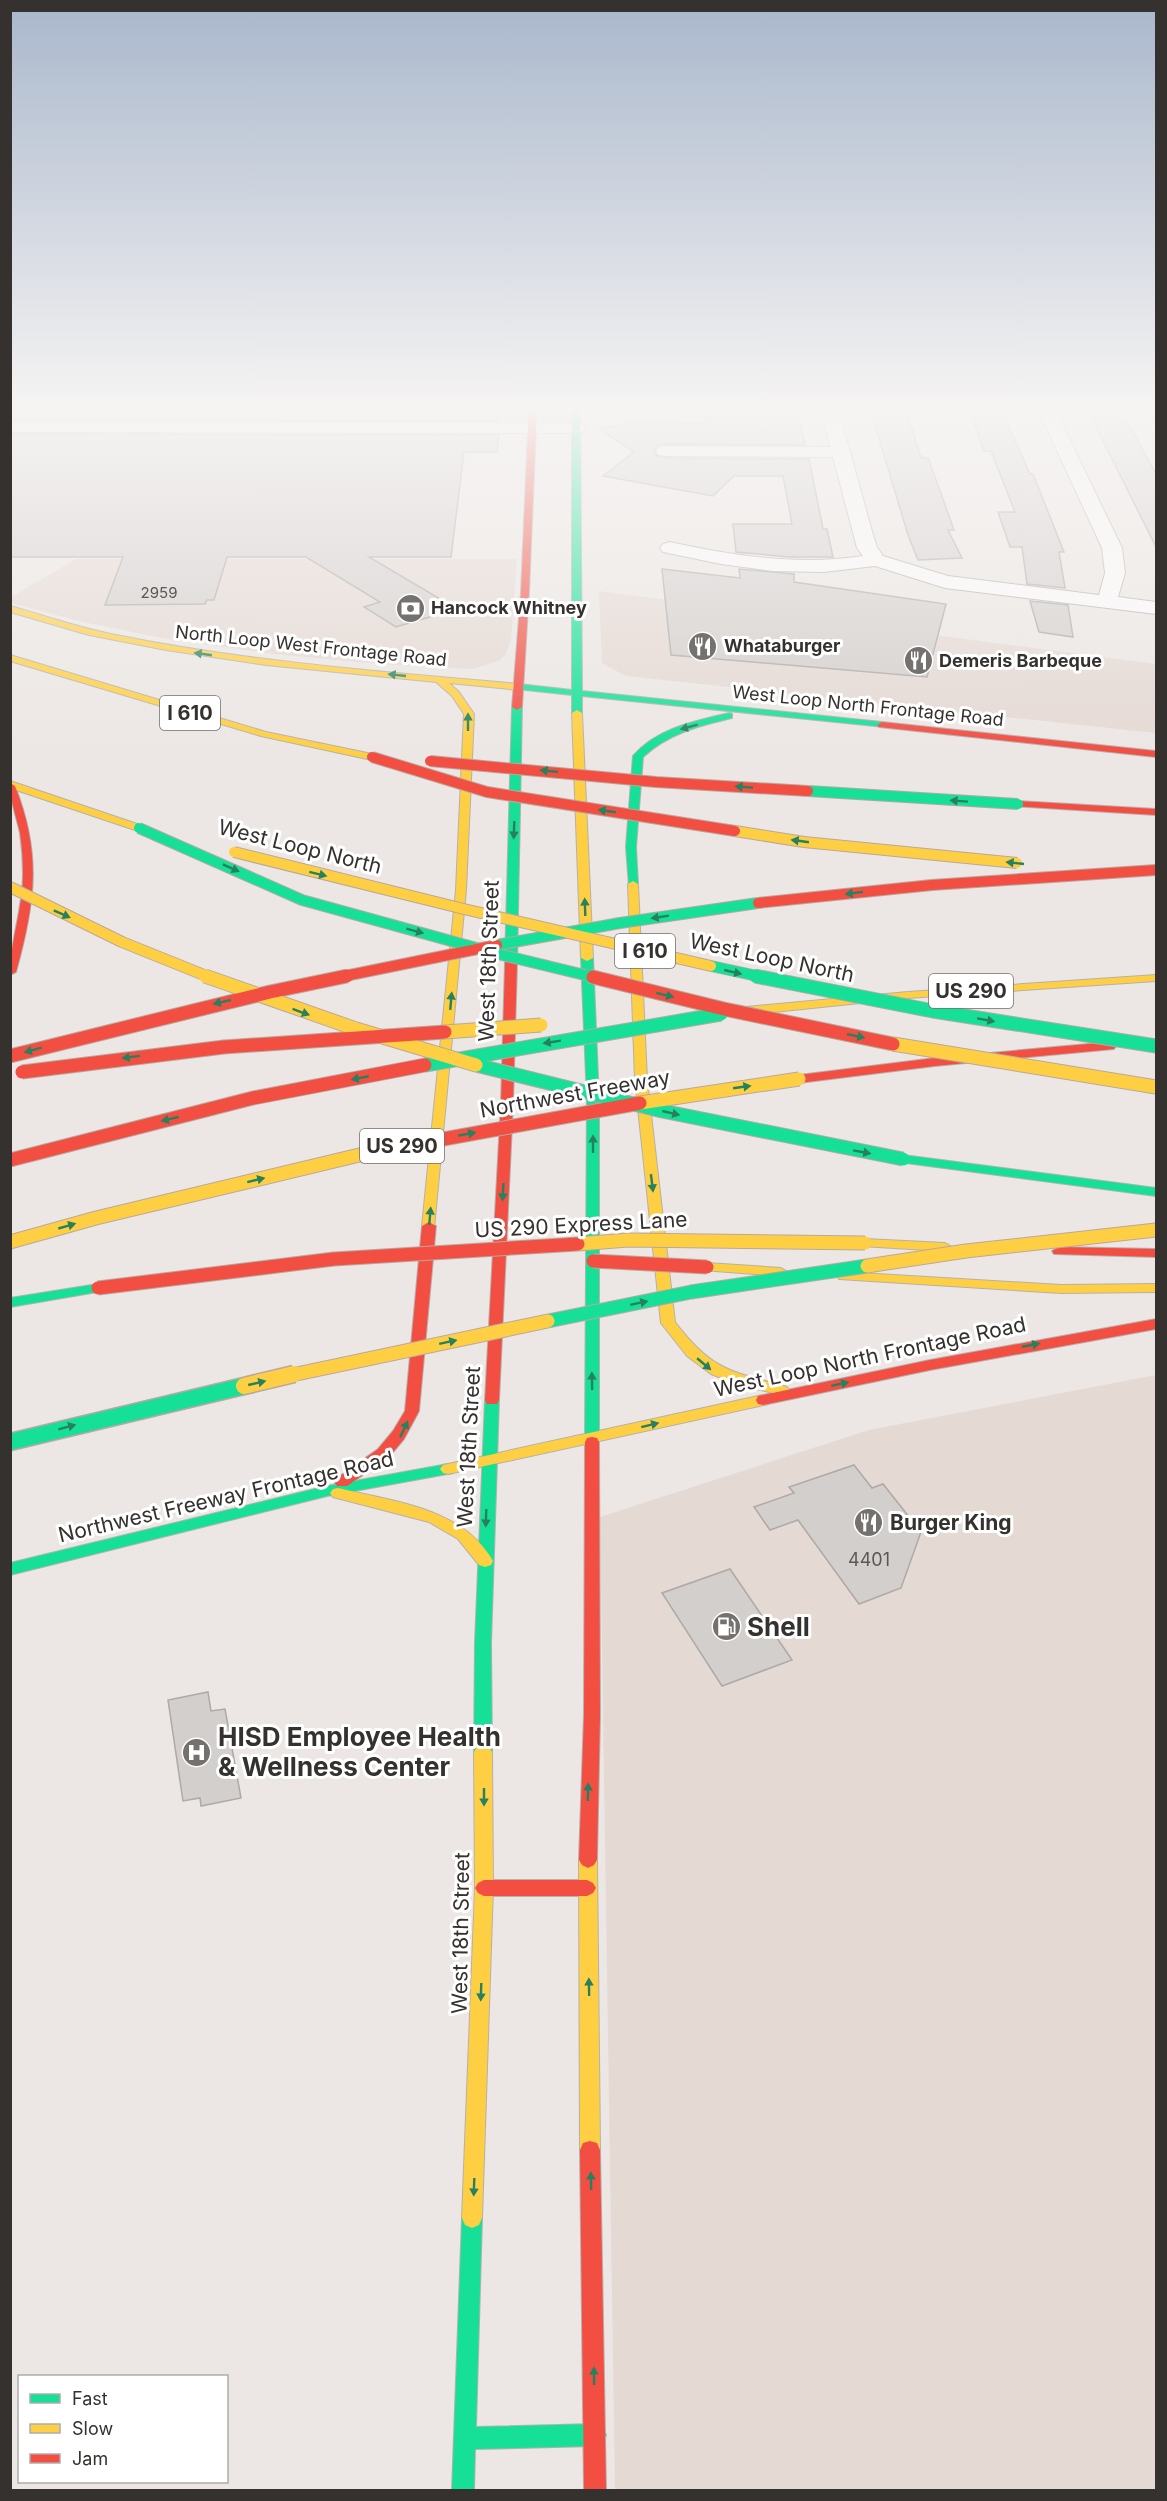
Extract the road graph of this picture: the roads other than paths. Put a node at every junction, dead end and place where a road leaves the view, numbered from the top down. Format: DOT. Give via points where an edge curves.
graph roads {
  1 [pos="531,522"];
  2 [pos="573,522"];
  3 [pos="859,522"];
  4 [pos="1100,522"];
  5 [pos="670,548"];
  6 [pos="876,560"];
  7 [pos="1107,602"];
  8 [pos="1156,608"];
  9 [pos="10,609"];
  10 [pos="10,658"];
  11 [pos="438,679"];
  12 [pos="518,687"];
  13 [pos="576,692"];
  14 [pos="746,711"];
  15 [pos="1156,754"];
  16 [pos="372,757"];
  17 [pos="10,785"];
  18 [pos="1156,812"];
  19 [pos="139,828"];
  20 [pos="1156,870"];
  21 [pos="1156,877"];
  22 [pos="10,887"];
  23 [pos="10,972"];
  24 [pos="1156,978"];
  25 [pos="734,1012"];
  26 [pos="580,1022"];
  27 [pos="556,1024"];
  28 [pos="1156,1044"];
  29 [pos="10,1056"];
  30 [pos="10,1074"];
  31 [pos="1156,1088"];
  32 [pos="10,1160"];
  33 [pos="1156,1192"];
  34 [pos="1156,1230"];
  35 [pos="10,1242"];
  36 [pos="468,1252"];
  37 [pos="1156,1253"];
  38 [pos="560,1259"];
  39 [pos="584,1260"];
  40 [pos="1156,1288"];
  41 [pos="10,1303"];
  42 [pos="1156,1324"];
  43 [pos="797,1393"];
  44 [pos="593,1440"];
  45 [pos="10,1442"];
  46 [pos="489,1459"];
  47 [pos="327,1491"];
  48 [pos="485,1561"];
  49 [pos="10,1569"];
  50 [pos="484,1888"];
  51 [pos="587,1888"];
  52 [pos="595,2435"];
  53 [pos="466,2438"];
  54 [pos="463,2490"];
  55 [pos="596,2490"];
  1 -- 12 [label="main road, West 18th Street" via="530,592"];
  2 -- 13 [label="main road" via="571,596"];
  3 -- 6 [label="street" via="867,548"];
  4 -- 7 [label="street" via="1112,548 1115,573"];
  5 -- 6 [label="street" via="776,565 822,566"];
  6 -- 7 [label="street" via="945,582"];
  7 -- 8 [label="street"];
  11 -- 9 [label="main road, North Loop West Frontage Road, one-way" via="190,652 113,638"];
  10 -- 16 [label="main road, I 610" via="264,734"];
  11 -- 12 [label="main road, North Loop West Frontage Road"];
  47 -- 11 [label="main road, one-way" via="376,1462 399,1439 412,1411 461,890 469,714 463,701"];
  12 -- 13 [label="main road, North Loop West Frontage Road"];
  12 -- 46 [label="main road, West 18th Street, one-way" via="507,1103"];
  13 -- 14 [label="main road, West Loop North Frontage Road"];
  44 -- 13 [label="main road, one-way" via="593,1100"];
  14 -- 15 [label="main road, West Loop North Frontage Road"];
  14 -- 43 [label="main road, one-way" via="666,733 646,745 638,756 631,847 641,1080 668,1323 683,1345 709,1369 739,1382"];
  18 -- 16 [label="main road, one-way, bridge" via="656,782"];
  21 -- 16 [label="main road, I 610, one-way, bridge" via="780,838 487,792"];
  17 -- 19 [label="main road, I 610"];
  17 -- 23 [label="main road" via="18,801 29,862 25,917"];
  19 -- 28 [label="main road, West Loop North / I 610, one-way, bridge" via="804,988 1068,1034"];
  19 -- 31 [label="main road, one-way, bridge" via="302,900 502,955 723,1009 872,1040"];
  20 -- 29 [label="main road, one-way, bridge" via="912,887 709,910 558,933 280,988"];
  22 -- 33 [label="main road, one-way, bridge" via="190,972 352,1030 533,1080 736,1128 903,1159"];
  24 -- 25 [label="main road, US 290, bridge"];
  25 -- 26 [label="main road, bridge"];
  25 -- 32 [label="main road, US 290, one-way, bridge" via="497,1051 253,1098"];
  27 -- 30 [label="main road, one-way, bridge" via="224,1047"];
  35 -- 28 [label="main road, Northwest Freeway / US 290, one-way, bridge" via="365,1153 643,1102 946,1061"];
  45 -- 34 [label="main road, one-way, bridge" via="330,1366 691,1292 966,1251"];
  36 -- 37 [label="main road, US 290 Express Lane, bridge" via="640,1240 810,1241"];
  36 -- 38 [label="main road, bridge"];
  36 -- 41 [label="main road, US 290 Express Lane, bridge" via="334,1259 125,1284"];
  39 -- 40 [label="main road, bridge" via="1061,1289"];
  43 -- 42 [label="main road, West Loop North Frontage Road, one-way"];
  44 -- 43 [label="main road, West Loop North Frontage Road, one-way"];
  44 -- 46 [label="main road, Northwest Freeway Frontage Road"];
  51 -- 44 [label="main road, one-way"];
  46 -- 47 [label="main road, Northwest Freeway Frontage Road"];
  46 -- 48 [label="main road, West 18th Street, one-way"];
  47 -- 48 [label="main road" via="435,1518 464,1535"];
  47 -- 49 [label="main road, Northwest Freeway Frontage Road"];
  48 -- 50 [label="main road, West 18th Street, one-way"];
  50 -- 51 [label="main road"];
  50 -- 53 [label="main road, West 18th Street, one-way"];
  52 -- 51 [label="main road, one-way"];
  52 -- 53 [label="main road"];
  52 -- 55 [label="main road"];
  53 -- 54 [label="main road, West 18th Street"];
}
